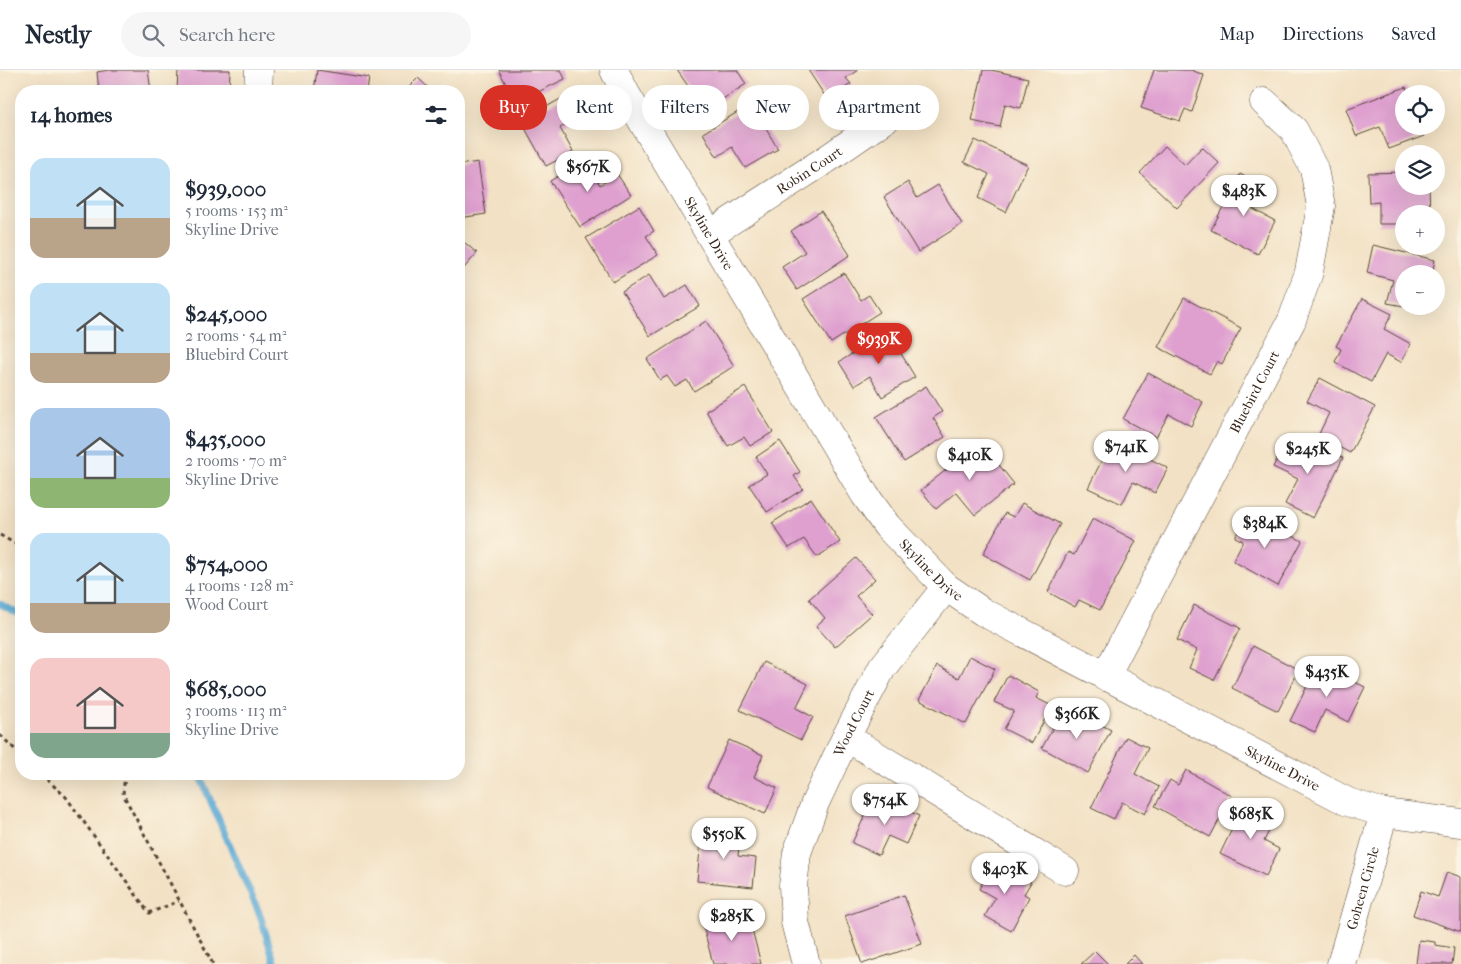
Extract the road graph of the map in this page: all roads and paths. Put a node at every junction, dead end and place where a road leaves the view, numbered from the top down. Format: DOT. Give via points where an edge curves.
graph roads {
  1 [pos="259,70"];
  2 [pos="614,70"];
  3 [pos="258,85"];
  4 [pos="1264,102"];
  5 [pos="869,130"];
  6 [pos="710,234"];
  7 [pos="0,535"];
  8 [pos="15,544"];
  9 [pos="946,587"];
  10 [pos="1105,677"];
  11 [pos="0,735"];
  12 [pos="846,737"];
  13 [pos="15,749"];
  14 [pos="48,780"];
  15 [pos="124,780"];
  16 [pos="1384,813"];
  17 [pos="1461,823"];
  18 [pos="1066,872"];
  19 [pos="179,901"];
  20 [pos="213,964"];
  21 [pos="806,964"];
  22 [pos="1341,964"];
  1 -- 3 [label="street"];
  2 -- 6 [label="street, Skyline Drive"];
  4 -- 10 [label="street, Bluebird Court" via="1294,130 1314,169 1321,206 1310,272 1292,320"];
  5 -- 6 [label="street, Robin Court"];
  6 -- 9 [label="street, Skyline Drive" via="865,495 887,526"];
  7 -- 8 [label="path"];
  9 -- 10 [label="street, Skyline Drive" via="983,612"];
  9 -- 12 [label="street, Wood Court" via="882,668"];
  10 -- 16 [label="street, Skyline Drive" via="1348,802"];
  11 -- 13 [label="path"];
  12 -- 18 [label="street"];
  12 -- 21 [label="street, Wood Court" via="815,803 797,853 793,886 795,922"];
  14 -- 19 [label="path" via="66,797 149,913"];
  15 -- 19 [label="path" via="123,794"];
  16 -- 17 [label="street, Skyline Drive"];
  16 -- 22 [label="street, Goheen Circle"];
  19 -- 20 [label="path"];
}
